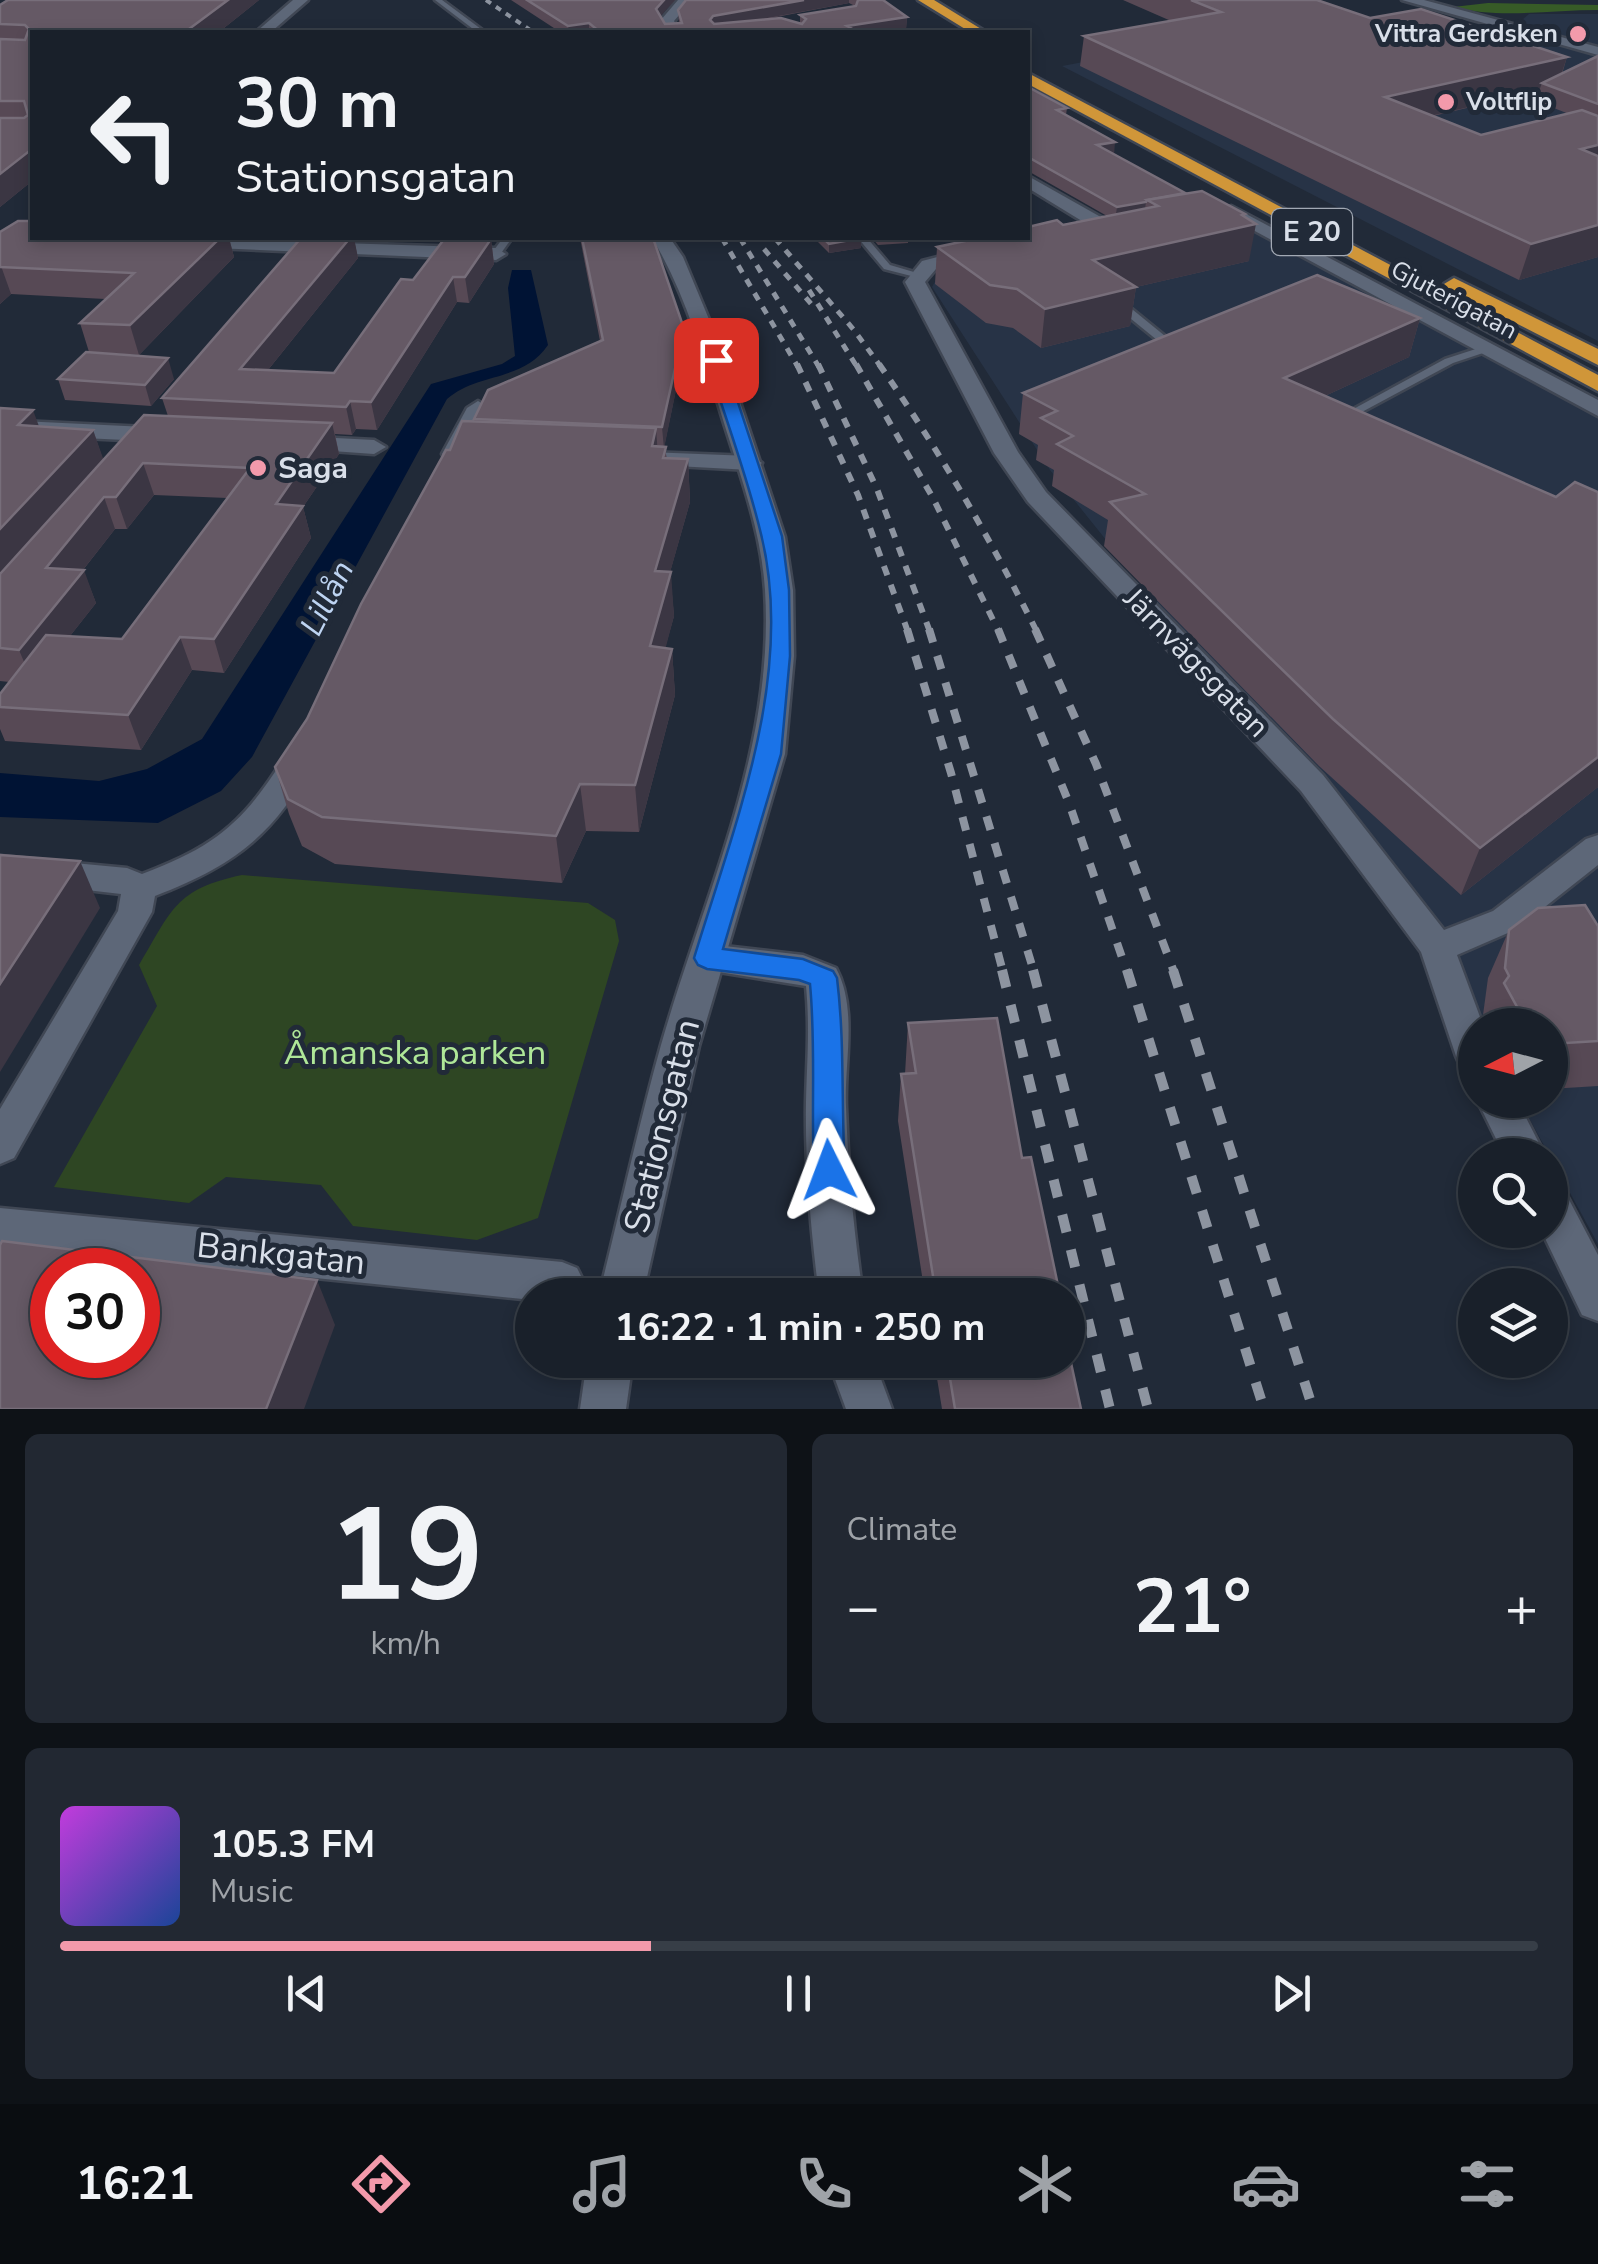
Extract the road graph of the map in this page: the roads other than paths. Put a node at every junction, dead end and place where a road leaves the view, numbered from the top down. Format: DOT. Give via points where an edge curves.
graph roads {
  1 [pos="302,0"];
  2 [pos="438,0"];
  3 [pos="685,0"];
  4 [pos="925,0"];
  5 [pos="1409,0"];
  6 [pos="910,8"];
  7 [pos="265,30"];
  8 [pos="478,30"];
  9 [pos="671,30"];
  10 [pos="946,30"];
  11 [pos="976,30"];
  12 [pos="1598,51"];
  13 [pos="1030,61"];
  14 [pos="1030,79"];
  15 [pos="1030,182"];
  16 [pos="1192,218"];
  17 [pos="1078,238"];
  18 [pos="173,240"];
  19 [pos="662,240"];
  20 [pos="864,240"];
  21 [pos="306,242"];
  22 [pos="502,246"];
  23 [pos="1004,250"];
  24 [pos="279,274"];
  25 [pos="920,274"];
  26 [pos="1111,298"];
  27 [pos="1161,338"];
  28 [pos="1488,348"];
  29 [pos="1598,358"];
  30 [pos="1598,384"];
  31 [pos="170,405"];
  32 [pos="478,408"];
  33 [pos="1598,409"];
  34 [pos="0,427"];
  35 [pos="1352,430"];
  36 [pos="146,434"];
  37 [pos="184,436"];
  38 [pos="279,442"];
  39 [pos="374,447"];
  40 [pos="632,458"];
  41 [pos="122,462"];
  42 [pos="750,463"];
  43 [pos="438,482"];
  44 [pos="316,723"];
  45 [pos="1598,848"];
  46 [pos="0,868"];
  47 [pos="139,889"];
  48 [pos="1436,948"];
  49 [pos="707,958"];
  50 [pos="1458,1009"];
  51 [pos="0,1146"];
  52 [pos="0,1227"];
  53 [pos="1568,1240"];
  54 [pos="521,1278"];
  55 [pos="625,1278"];
  56 [pos="840,1278"];
  57 [pos="1598,1300"];
  58 [pos="607,1378"];
  59 [pos="858,1378"];
  60 [pos="603,1409"];
  61 [pos="869,1409"];
  1 -- 7 [label="street"];
  2 -- 8 [label="lane"];
  3 -- 9 [label="street" via="667,21"];
  4 -- 11 [label="highway"];
  5 -- 12 [label="street"];
  6 -- 10 [label="highway"];
  13 -- 29 [label="highway, E 20"];
  14 -- 30 [label="highway, E 20"];
  15 -- 17 [label="street" via="1124,231"];
  16 -- 28 [label="street, Gjuterigatan" via="1231,211"];
  18 -- 21 [label="street"];
  19 -- 42 [label="street, Stationsgatan" via="716,360"];
  20 -- 25 [label="lane" via="886,267"];
  21 -- 22 [label="street"];
  21 -- 24 [label="street"];
  23 -- 25 [label="street" via="929,265"];
  25 -- 48 [label="street, Järnvägsgatan" via="915,282 927,309 1006,454 1037,497 1312,783"];
  26 -- 27 [label="lane"];
  28 -- 33 [label="street, Gjuterigatan"];
  28 -- 35 [label="lane" via="1449,361 1336,422"];
  31 -- 36 [label="street"];
  32 -- 43 [label="street" via="465,452"];
  34 -- 36 [label="street"];
  36 -- 37 [label="street"];
  36 -- 41 [label="street"];
  38 -- 39 [label="street"];
  40 -- 42 [label="street"];
  42 -- 49 [label="street, Stationsgatan" via="772,536 780,656 769,754"];
  44 -- 47 [label="street" via="280,793 246,837"];
  45 -- 48 [label="street" via="1504,920"];
  46 -- 47 [label="street" via="127,880"];
  47 -- 51 [label="street" via="136,912"];
  48 -- 50 [label="street, Järnvägsgatan"];
  49 -- 55 [label="street, Stationsgatan"];
  49 -- 56 [label="street" via="803,969 823,978"];
  52 -- 54 [label="street, Bankgatan"];
  53 -- 57 [label="street"];
  58 -- 60 [label="street"];
  59 -- 61 [label="street"];
}
